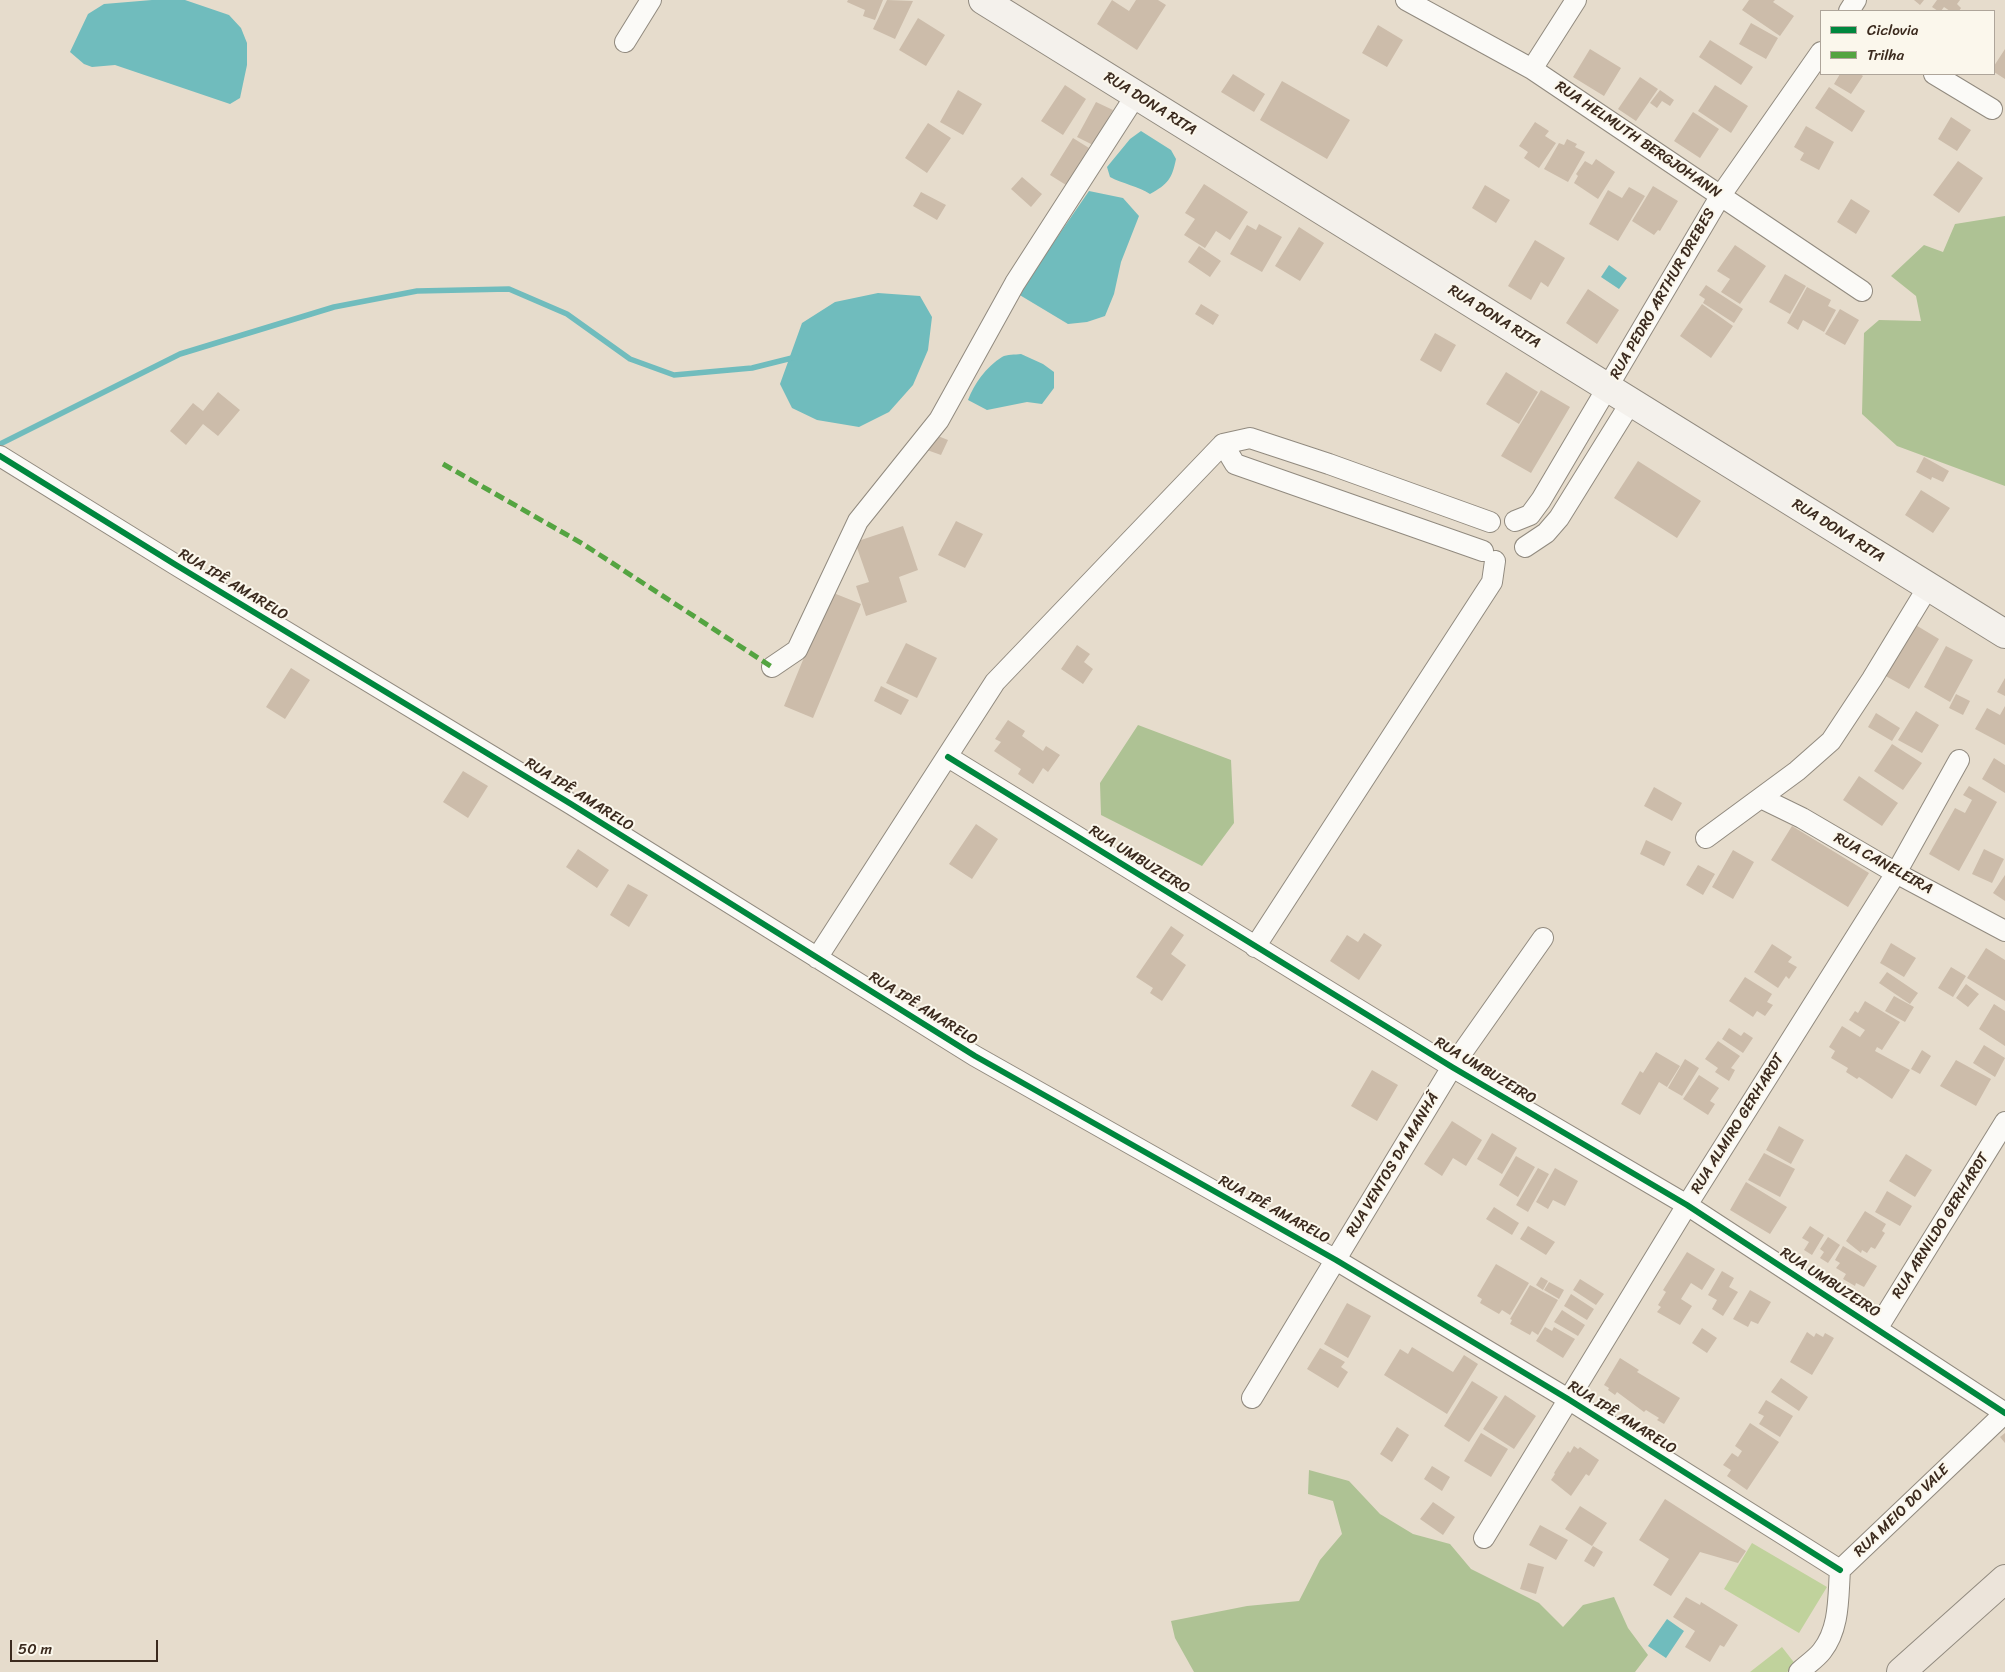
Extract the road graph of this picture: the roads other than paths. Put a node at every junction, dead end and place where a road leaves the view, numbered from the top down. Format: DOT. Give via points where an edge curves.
graph roads {
  1 [pos="651,0"];
  2 [pos="983,0"];
  3 [pos="1406,0"];
  4 [pos="1576,0"];
  5 [pos="626,42"];
  6 [pos="1820,53"];
  7 [pos="1532,69"];
  8 [pos="1936,75"];
  9 [pos="1136,95"];
  10 [pos="1992,109"];
  11 [pos="1721,195"];
  12 [pos="1862,291"];
  13 [pos="1608,388"];
  14 [pos="1631,402"];
  15 [pos="1223,444"];
  16 [pos="0,456"];
  17 [pos="1329,464"];
  18 [pos="1316,491"];
  19 [pos="1515,520"];
  20 [pos="1490,522"];
  21 [pos="1525,548"];
  22 [pos="1489,556"];
  23 [pos="1928,587"];
  24 [pos="2005,634"];
  25 [pos="772,668"];
  26 [pos="948,757"];
  27 [pos="1959,760"];
  28 [pos="1761,798"];
  29 [pos="1706,838"];
  30 [pos="1896,873"];
  31 [pos="2005,931"];
  32 [pos="1543,938"];
  33 [pos="1255,946"];
  34 [pos="817,958"];
  35 [pos="1452,1067"];
  36 [pos="2005,1122"];
  37 [pos="1687,1205"];
  38 [pos="1336,1260"];
  39 [pos="1877,1329"];
  40 [pos="1252,1398"];
  41 [pos="1568,1399"];
  42 [pos="2005,1413"];
  43 [pos="1484,1538"];
  44 [pos="1840,1570"];
  45 [pos="2005,1579"];
  46 [pos="1799,1672"];
  47 [pos="1901,1672"];
  1 -- 5 [label="street"];
  2 -- 9 [label="main road, RUA DONA RITA"];
  3 -- 7 [label="street, RUA HELMUTH BERGJOHANN"];
  4 -- 7 [label="street"];
  6 -- 11 [label="street, RUA PEDRO ARTHUR DREBES"];
  7 -- 11 [label="street, RUA HELMUTH BERGJOHANN"];
  8 -- 10 [label="street"];
  9 -- 13 [label="main road, RUA DONA RITA"];
  9 -- 25 [label="street" via="1015,283 938,420 858,521 797,650"];
  11 -- 12 [label="street, RUA HELMUTH BERGJOHANN"];
  11 -- 13 [label="street, RUA PEDRO ARTHUR DREBES"];
  13 -- 14 [label="main road, RUA DONA RITA"];
  13 -- 19 [label="street, RUA PEDRO ARTHUR DREBES" via="1541,500 1530,514"];
  14 -- 21 [label="street" via="1559,518 1546,533"];
  14 -- 23 [label="main road, RUA DONA RITA"];
  15 -- 17 [label="street" via="1250,438"];
  15 -- 18 [label="street" via="1235,464"];
  15 -- 26 [label="street" via="995,682"];
  16 -- 34 [label="street, RUA IPÊ AMARELO"];
  17 -- 18 [label="street"];
  17 -- 20 [label="street"];
  18 -- 22 [label="street"];
  19 -- 20 [label="street" via="1498,518"];
  19 -- 21 [label="street" via="1525,534"];
  20 -- 22 [label="street" via="1481,536"];
  21 -- 22 [label="street" via="1511,562 1503,563"];
  22 -- 33 [label="street" via="1492,582"];
  23 -- 24 [label="main road, RUA DONA RITA"];
  23 -- 28 [label="street" via="1831,741"];
  26 -- 33 [label="street, RUA UMBUZEIRO"];
  26 -- 34 [label="street"];
  27 -- 30 [label="street, RUA ALMIRO GERHARDT"];
  28 -- 29 [label="street"];
  28 -- 30 [label="street, RUA CANELEIRA"];
  30 -- 31 [label="street, RUA CANELEIRA"];
  30 -- 37 [label="street, RUA ALMIRO GERHARDT"];
  32 -- 35 [label="street, RUA VENTOS DA MANHÃ"];
  33 -- 35 [label="street, RUA UMBUZEIRO"];
  34 -- 38 [label="street, RUA IPÊ AMARELO" via="975,1056"];
  35 -- 37 [label="street, RUA UMBUZEIRO"];
  35 -- 38 [label="street, RUA VENTOS DA MANHÃ"];
  36 -- 39 [label="street, RUA ARNILDO GERHARDT"];
  37 -- 39 [label="street, RUA UMBUZEIRO"];
  37 -- 41 [label="street, RUA ALMIRO GERHARDT"];
  38 -- 40 [label="street, RUA VENTOS DA MANHÃ"];
  38 -- 41 [label="street, RUA IPÊ AMARELO"];
  39 -- 42 [label="street, RUA UMBUZEIRO"];
  41 -- 43 [label="street, RUA ALMIRO GERHARDT"];
  41 -- 44 [label="street, RUA IPÊ AMARELO"];
  42 -- 44 [label="street, RUA MEIO DO VALE"];
  44 -- 46 [label="street" via="1832,1635 1822,1651"];
  45 -- 47 [label="main road"];
}
